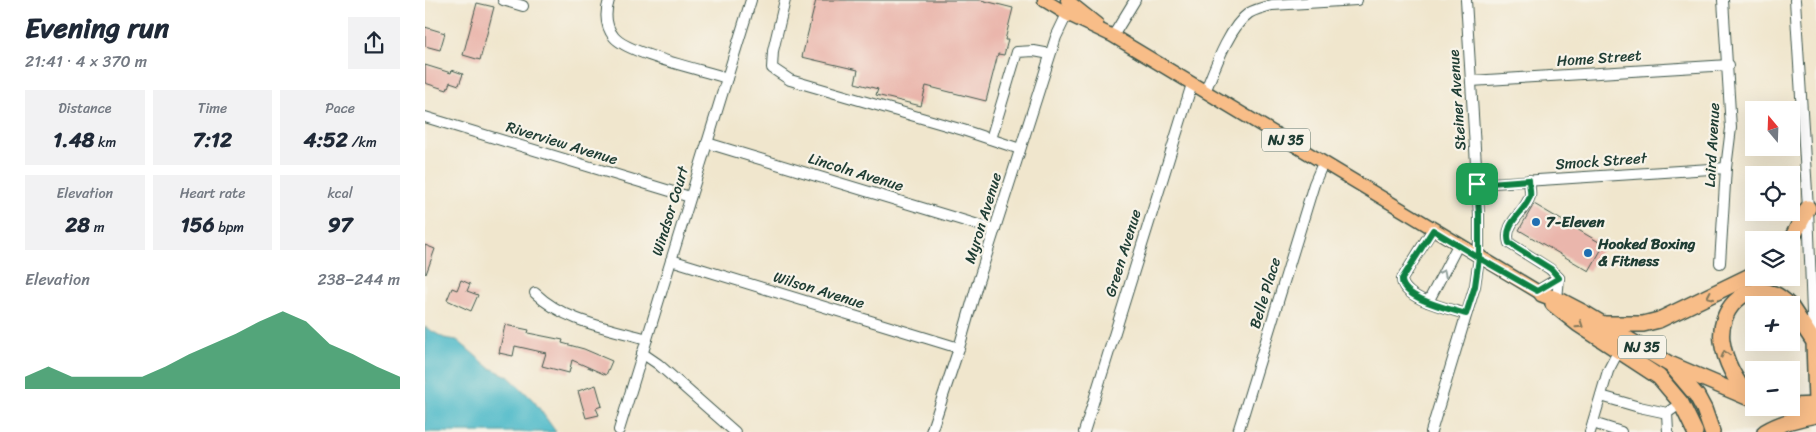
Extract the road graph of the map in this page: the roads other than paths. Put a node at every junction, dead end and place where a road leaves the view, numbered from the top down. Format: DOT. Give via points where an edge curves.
graph roads {
  1 [pos="503,0"];
  2 [pos="609,0"];
  3 [pos="751,0"];
  4 [pos="785,0"];
  5 [pos="1044,0"];
  6 [pos="1067,0"];
  7 [pos="1135,0"];
  8 [pos="1341,0"];
  9 [pos="1357,0"];
  10 [pos="1465,0"];
  11 [pos="1723,0"];
  12 [pos="1795,0"];
  13 [pos="523,6"];
  14 [pos="1067,14"];
  15 [pos="1113,36"];
  16 [pos="1050,54"];
  17 [pos="1729,65"];
  18 [pos="727,78"];
  19 [pos="1471,81"];
  20 [pos="1192,84"];
  21 [pos="1205,92"];
  22 [pos="425,117"];
  23 [pos="991,139"];
  24 [pos="707,143"];
  25 [pos="1020,149"];
  26 [pos="1323,162"];
  27 [pos="1726,168"];
  28 [pos="1529,180"];
  29 [pos="1477,184"];
  30 [pos="690,197"];
  31 [pos="1808,208"];
  32 [pos="995,230"];
  33 [pos="1433,230"];
  34 [pos="1796,231"];
  35 [pos="1458,245"];
  36 [pos="1479,258"];
  37 [pos="671,260"];
  38 [pos="1720,263"];
  39 [pos="1559,278"];
  40 [pos="1745,278"];
  41 [pos="535,293"];
  42 [pos="1540,293"];
  43 [pos="1778,296"];
  44 [pos="1557,299"];
  45 [pos="1428,302"];
  46 [pos="1466,314"];
  47 [pos="1800,322"];
  48 [pos="1603,324"];
  49 [pos="647,339"];
  50 [pos="1813,342"];
  51 [pos="959,348"];
  52 [pos="1619,350"];
  53 [pos="642,353"];
  54 [pos="1671,365"];
  55 [pos="1745,390"];
  56 [pos="1601,396"];
  57 [pos="1745,396"];
  58 [pos="1681,403"];
  59 [pos="1816,403"];
  60 [pos="1800,405"];
  61 [pos="1667,413"];
  62 [pos="1816,415"];
  63 [pos="1591,428"];
  64 [pos="619,430"];
  65 [pos="735,432"];
  66 [pos="931,432"];
  67 [pos="1084,432"];
  68 [pos="1238,432"];
  69 [pos="1431,432"];
  70 [pos="1621,432"];
  71 [pos="1668,432"];
  72 [pos="1695,432"];
  73 [pos="1712,432"];
  74 [pos="1765,432"];
  1 -- 13 [label="street"];
  2 -- 18 [label="street" via="606,20 615,38 624,45"];
  3 -- 18 [label="street, Windsor Court"];
  4 -- 23 [label="street" via="772,68 790,80"];
  5 -- 14 [label="main road, NJ 35"];
  6 -- 15 [label="main road, NJ 35"];
  7 -- 15 [label="street"];
  8 -- 9 [label="street"];
  8 -- 21 [label="street" via="1271,5 1250,13 1228,41"];
  10 -- 19 [label="street, Steiner Avenue"];
  11 -- 17 [label="street, Laird Avenue"];
  12 -- 31 [label="street"];
  14 -- 15 [label="main road, NJ 35"];
  14 -- 16 [label="street, Myron Avenue"];
  15 -- 20 [label="main road, NJ 35"];
  16 -- 23 [label="street" via="1017,52"];
  16 -- 25 [label="street, Myron Avenue"];
  17 -- 19 [label="street, Home Street"];
  17 -- 27 [label="street, Laird Avenue" via="1731,128"];
  18 -- 24 [label="street, Windsor Court"];
  19 -- 29 [label="street, Steiner Avenue"];
  20 -- 21 [label="main road, NJ 35"];
  20 -- 67 [label="street, Green Avenue"];
  21 -- 26 [label="main road, NJ 35"];
  22 -- 30 [label="street, Riverview Avenue"];
  23 -- 25 [label="street"];
  24 -- 30 [label="street, Windsor Court"];
  24 -- 32 [label="street, Lincoln Avenue"];
  25 -- 32 [label="street, Myron Avenue"];
  26 -- 33 [label="main road, NJ 35"];
  26 -- 68 [label="street, Belle Place"];
  27 -- 28 [label="street, Smock Street"];
  27 -- 38 [label="street, Laird Avenue"];
  28 -- 29 [label="street, Smock Street"];
  28 -- 39 [label="street" via="1530,197 1509,228 1507,238 1509,243 1551,269"];
  29 -- 36 [label="street, Steiner Avenue"];
  30 -- 37 [label="street, Windsor Court"];
  31 -- 34 [label="highway"];
  31 -- 50 [label="street"];
  32 -- 51 [label="street, Myron Avenue"];
  33 -- 35 [label="main road, NJ 35"];
  33 -- 45 [label="street" via="1402,279 1406,289"];
  35 -- 36 [label="main road, NJ 35"];
  45 -- 35 [label="street, one-way"];
  36 -- 42 [label="main road, NJ 35"];
  36 -- 46 [label="street, Steiner Avenue"];
  37 -- 49 [label="street, Windsor Court"];
  37 -- 51 [label="street, Wilson Avenue"];
  39 -- 42 [label="street"];
  39 -- 44 [label="street"];
  40 -- 48 [label="highway, one-way" via="1659,320 1643,324"];
  41 -- 49 [label="street" via="547,304 578,319"];
  42 -- 44 [label="highway, NJ 35"];
  42 -- 52 [label="highway, NJ 35, one-way" via="1578,324"];
  55 -- 43 [label="highway, one-way" via="1725,355 1721,331 1724,319 1728,308 1749,293 1758,291"];
  44 -- 48 [label="highway, NJ 35"];
  45 -- 46 [label="street"];
  46 -- 69 [label="street, Steiner Avenue"];
  47 -- 50 [label="highway"];
  48 -- 54 [label="highway, NJ 35"];
  49 -- 53 [label="street, Windsor Court"];
  50 -- 59 [label="highway"];
  51 -- 66 [label="street, Myron Avenue"];
  52 -- 56 [label="street" via="1608,371"];
  52 -- 58 [label="highway, NJ 35" via="1659,377"];
  53 -- 64 [label="street, Windsor Court"];
  53 -- 65 [label="street"];
  54 -- 57 [label="highway"];
  54 -- 73 [label="highway, NJ 35" via="1697,396"];
  56 -- 61 [label="street"];
  56 -- 63 [label="street"];
  58 -- 61 [label="street"];
  58 -- 72 [label="highway, NJ 35"];
  59 -- 60 [label="highway"];
  61 -- 71 [label="street"];
  62 -- 74 [label="highway"];
  63 -- 70 [label="street"];
}
